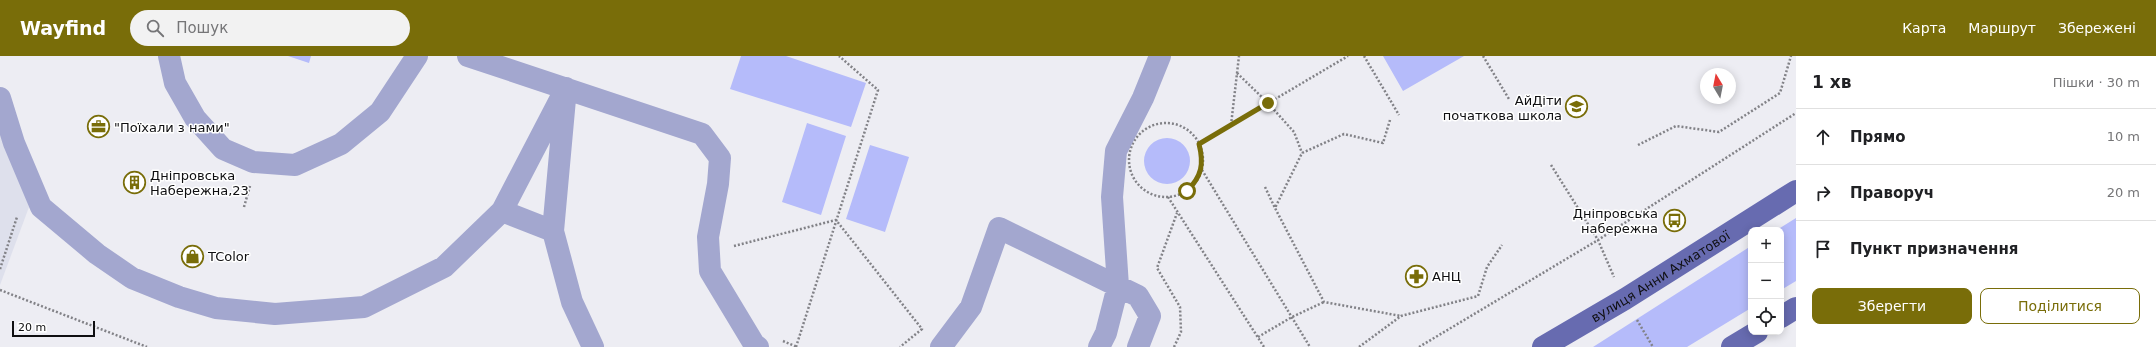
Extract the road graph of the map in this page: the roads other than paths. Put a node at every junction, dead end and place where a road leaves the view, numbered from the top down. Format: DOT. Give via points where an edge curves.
graph roads {
  1 [pos="169,56"];
  2 [pos="417,56"];
  3 [pos="468,56"];
  4 [pos="1160,56"];
  5 [pos="566,88"];
  6 [pos="0,98"];
  7 [pos="1796,191"];
  8 [pos="502,211"];
  9 [pos="553,231"];
  10 [pos="1118,286"];
  11 [pos="1796,308"];
  12 [pos="1784,315"];
  13 [pos="1752,335"];
  14 [pos="593,347"];
  15 [pos="758,347"];
  16 [pos="940,347"];
  17 [pos="1099,347"];
  18 [pos="1138,347"];
  19 [pos="1543,347"];
  20 [pos="1732,347"];
  1 -- 2 [label="lane" via="175,83 195,118 223,149 253,162 294,165 340,144 380,112"];
  3 -- 5 [label="lane"];
  4 -- 10 [label="lane" via="1143,98 1116,151 1112,197"];
  5 -- 8 [label="lane"];
  5 -- 9 [label="lane"];
  5 -- 15 [label="lane" via="702,134 720,158 708,237 710,271"];
  6 -- 8 [label="lane" via="14,143 40,207 97,254 132,278 216,308 275,314 364,307 444,267"];
  7 -- 19 [label="main road, вулиця Анни Ахматової" via="1625,299"];
  8 -- 9 [label="lane"];
  9 -- 14 [label="lane" via="572,302"];
  10 -- 16 [label="lane" via="999,228 971,307"];
  10 -- 17 [label="lane" via="1106,333"];
  10 -- 18 [label="lane" via="1138,296 1150,316"];
  11 -- 12 [label="main road"];
  13 -- 20 [label="main road"];
}
